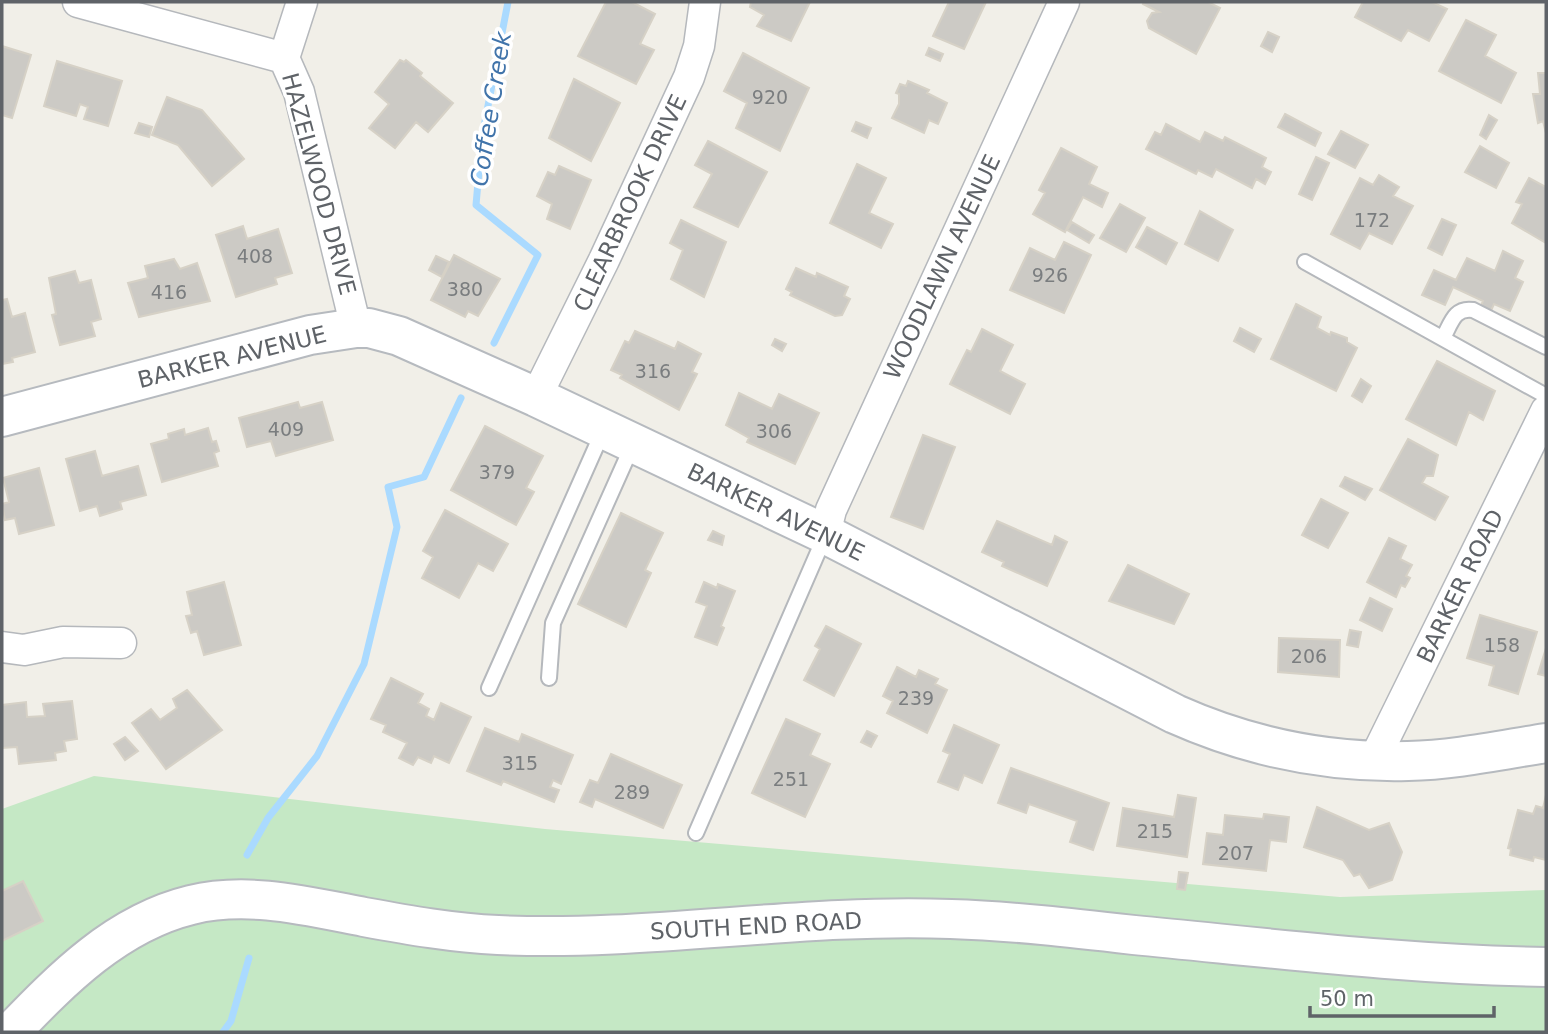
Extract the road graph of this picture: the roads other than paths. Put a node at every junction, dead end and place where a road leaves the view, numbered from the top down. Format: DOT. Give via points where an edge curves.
graph roads {
  1 [pos="78,2"];
  2 [pos="302,2"];
  3 [pos="705,2"];
  4 [pos="1064,2"];
  5 [pos="284,58"];
  6 [pos="1305,262"];
  7 [pos="356,328"];
  8 [pos="1443,338"];
  9 [pos="1546,347"];
  10 [pos="1546,396"];
  11 [pos="536,397"];
  12 [pos="1546,411"];
  13 [pos="2,417"];
  14 [pos="618,436"];
  15 [pos="825,534"];
  16 [pos="121,642"];
  17 [pos="2,647"];
  18 [pos="549,678"];
  19 [pos="489,688"];
  20 [pos="1546,743"];
  21 [pos="1374,760"];
  22 [pos="696,833"];
  23 [pos="1546,967"];
  24 [pos="11,1032"];
  1 -- 5 [label="street"];
  2 -- 5 [label="street, HAZELWOOD DRIVE"];
  3 -- 11 [label="street, CLEARBROOK DRIVE" via="689,77"];
  4 -- 15 [label="street, WOODLAWN AVENUE" via="831,510"];
  5 -- 7 [label="street, HAZELWOOD DRIVE" via="299,92"];
  6 -- 8 [label="lane"];
  7 -- 11 [label="street, BARKER AVENUE" via="399,336"];
  7 -- 13 [label="street, BARKER AVENUE" via="310,335"];
  8 -- 9 [label="lane" via="1463,308"];
  8 -- 10 [label="lane"];
  11 -- 14 [label="street, BARKER AVENUE"];
  12 -- 21 [label="street, BARKER ROAD"];
  14 -- 15 [label="street, BARKER AVENUE"];
  14 -- 18 [label="lane" via="553,623"];
  14 -- 19 [label="lane"];
  15 -- 21 [label="street, BARKER AVENUE" via="1192,722 1294,752"];
  15 -- 22 [label="lane"];
  16 -- 17 [label="street" via="62,642 24,650"];
  20 -- 21 [label="street, BARKER AVENUE" via="1437,758"];
  23 -- 24 [label="street, SOUTH END ROAD" via="1425,962 922,918 610,935 494,935 316,908 217,900 169,911 120,936 71,972"];
}
